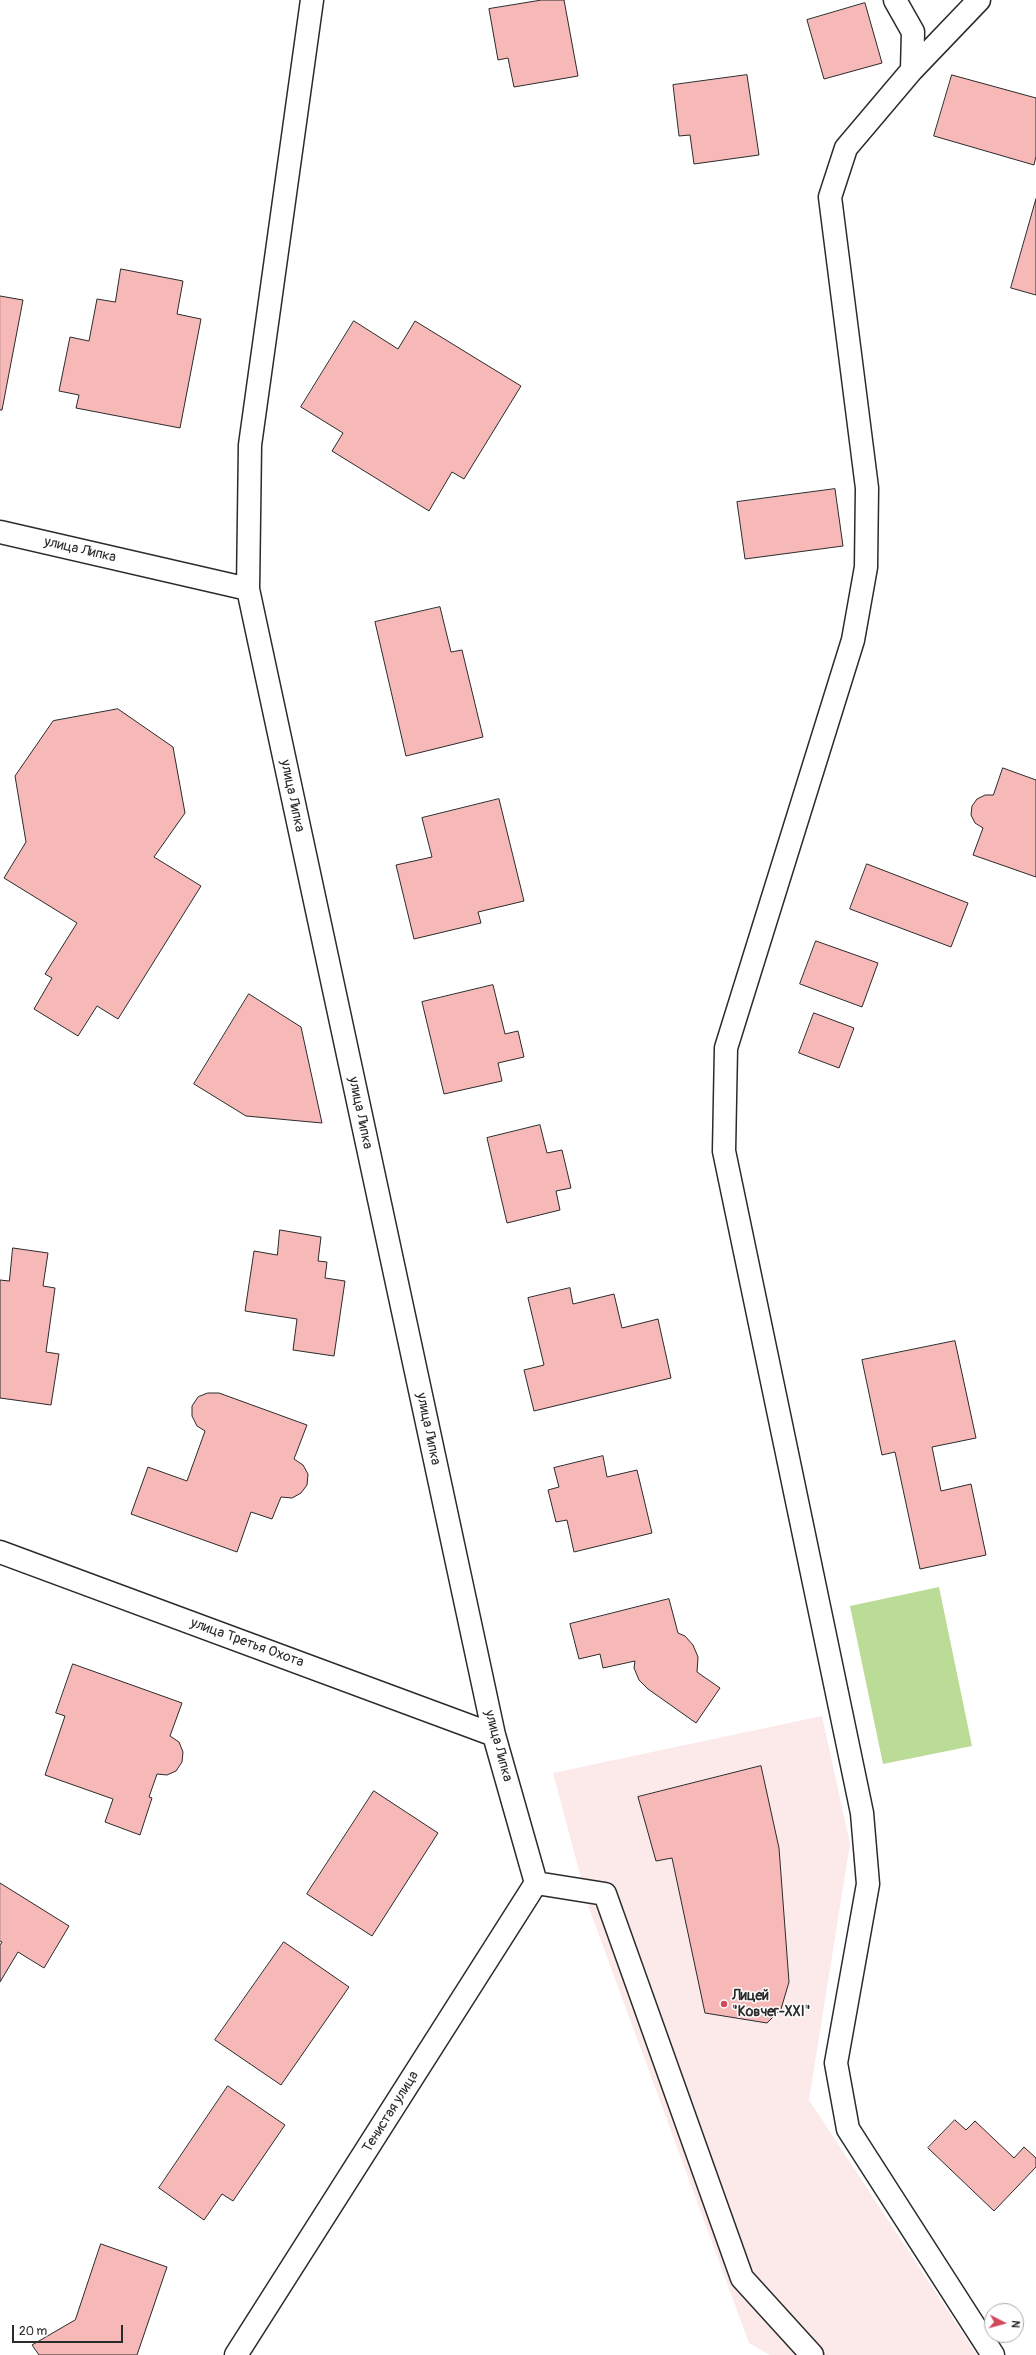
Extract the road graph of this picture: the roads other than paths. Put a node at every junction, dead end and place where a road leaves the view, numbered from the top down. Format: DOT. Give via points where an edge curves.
graph roads {
  1 [pos="312,0"];
  2 [pos="896,0"];
  3 [pos="979,0"];
  4 [pos="912,70"];
  5 [pos="0,532"];
  6 [pos="248,589"];
  7 [pos="0,1552"];
  8 [pos="494,1735"];
  9 [pos="536,1883"];
  10 [pos="238,2351"];
  11 [pos="812,2355"];
  12 [pos="993,2355"];
  1 -- 6 [label="street" via="250,445"];
  2 -- 4 [label="street" via="913,32"];
  3 -- 4 [label="street"];
  4 -- 12 [label="street" via="846,148 830,197 867,488 866,567 853,640 726,1048 724,1151 862,1813 868,1884 836,2063 848,2129"];
  5 -- 6 [label="street, улица Липка"];
  6 -- 8 [label="street, улица Липка"];
  7 -- 8 [label="street, улица Третья Охота"];
  8 -- 9 [label="street, улица Липка"];
  9 -- 10 [label="street, Тенистая улица"];
  9 -- 11 [label="street" via="605,1894 742,2278"];
}
